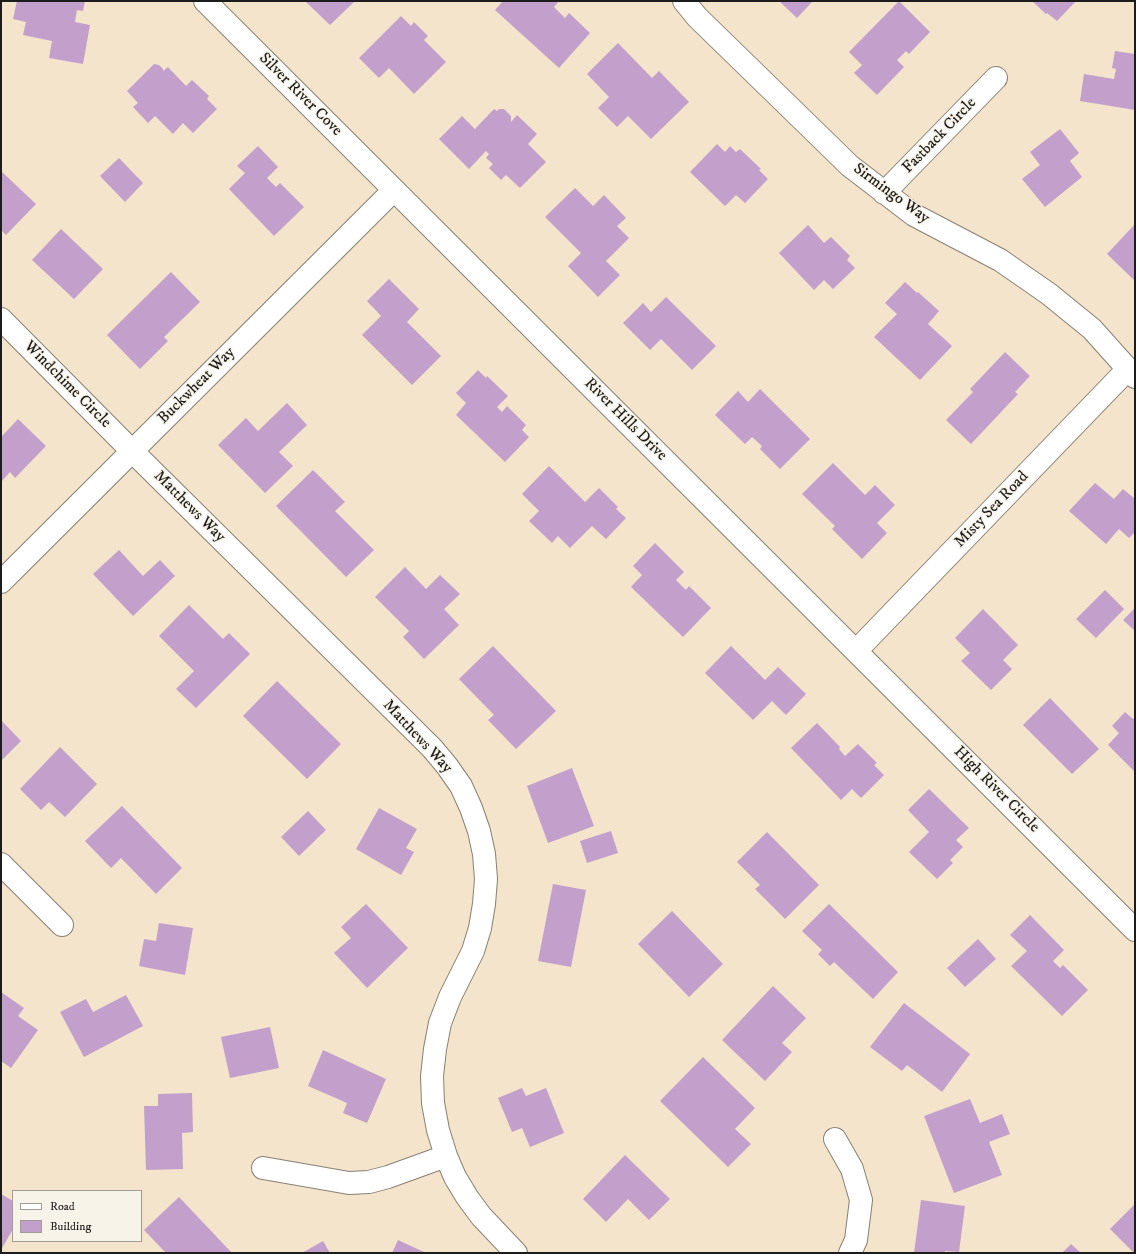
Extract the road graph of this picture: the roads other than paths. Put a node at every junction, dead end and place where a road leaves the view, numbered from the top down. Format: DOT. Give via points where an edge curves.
graph roads {
  1 [pos="205,1"];
  2 [pos="684,1"];
  3 [pos="996,78"];
  4 [pos="394,190"];
  5 [pos="884,193"];
  6 [pos="1,319"];
  7 [pos="1132,373"];
  8 [pos="132,451"];
  9 [pos="1,582"];
  10 [pos="856,651"];
  11 [pos="1,864"];
  12 [pos="62,925"];
  13 [pos="1135,930"];
  14 [pos="835,1139"];
  15 [pos="446,1156"];
  16 [pos="263,1168"];
  17 [pos="516,1253"];
  18 [pos="850,1253"];
  1 -- 4 [label="street, Silver River Cove"];
  2 -- 5 [label="street, Sirmingo Way" via="697,17 850,166"];
  3 -- 5 [label="street, Fastback Circle"];
  4 -- 8 [label="street, Buckwheat Way"];
  4 -- 10 [label="street, River Hills Drive"];
  5 -- 7 [label="street, Sirmingo Way" via="914,215 1000,260 1049,294 1092,330"];
  6 -- 8 [label="street, Windchime Circle"];
  7 -- 10 [label="street, Misty Sea Road"];
  8 -- 9 [label="street, Buckwheat Way"];
  8 -- 15 [label="street, Matthews Way" via="432,748 461,786 471,808 484,854 486,879 480,928 473,951 440,1023 435,1049 433,1103"];
  10 -- 13 [label="street, High River Circle"];
  11 -- 12 [label="street"];
  14 -- 18 [label="street" via="852,1169 861,1200 856,1240"];
  15 -- 16 [label="street" via="369,1182 349,1183"];
  15 -- 17 [label="street, Matthews Way" via="467,1198"];
}
